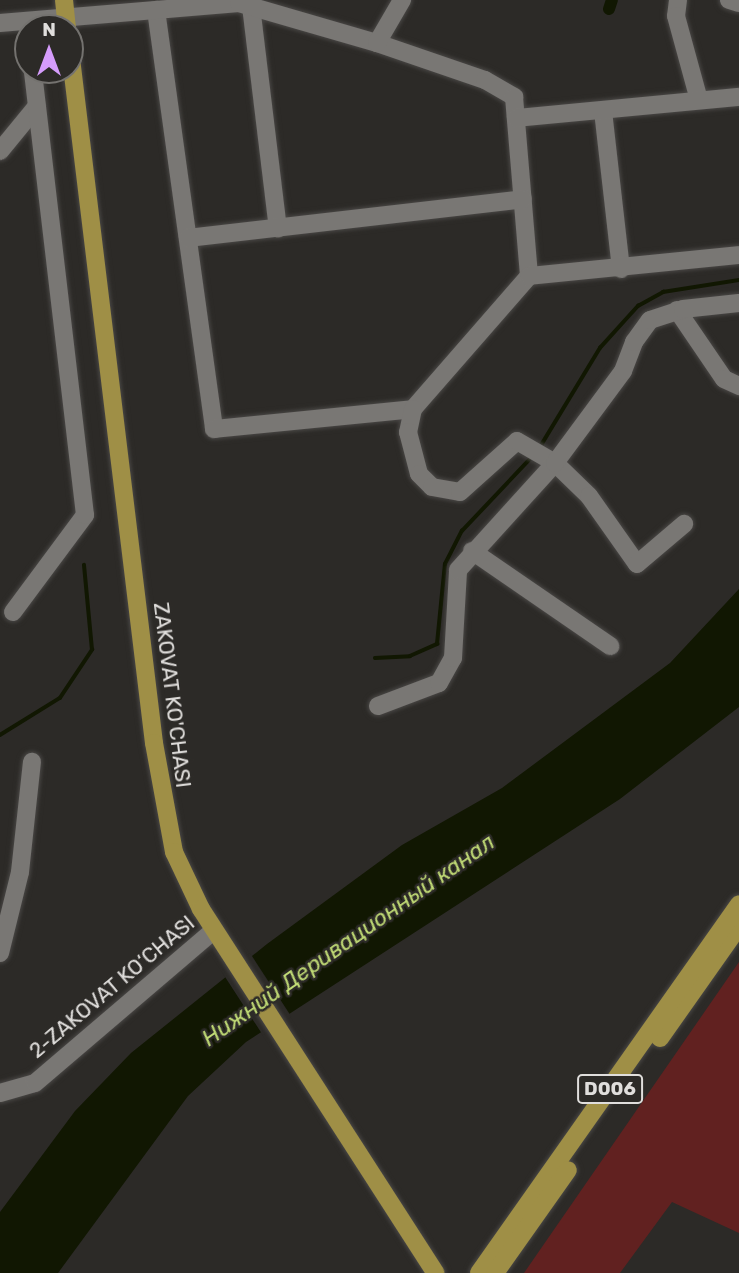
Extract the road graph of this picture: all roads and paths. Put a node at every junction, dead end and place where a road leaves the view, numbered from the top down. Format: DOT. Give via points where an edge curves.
graph roads {
  1 [pos="402,0"];
  2 [pos="678,0"];
  3 [pos="729,0"];
  4 [pos="243,3"];
  5 [pos="739,3"];
  6 [pos="156,10"];
  7 [pos="84,14"];
  8 [pos="377,43"];
  9 [pos="35,84"];
  10 [pos="74,84"];
  11 [pos="739,97"];
  12 [pos="699,100"];
  13 [pos="37,106"];
  14 [pos="603,111"];
  15 [pos="516,118"];
  16 [pos="0,151"];
  17 [pos="523,199"];
  18 [pos="278,228"];
  19 [pos="188,239"];
  20 [pos="739,255"];
  21 [pos="621,269"];
  22 [pos="529,276"];
  23 [pos="739,303"];
  24 [pos="677,310"];
  25 [pos="739,386"];
  26 [pos="412,409"];
  27 [pos="555,463"];
  28 [pos="684,524"];
  29 [pos="472,551"];
  30 [pos="13,612"];
  31 [pos="610,646"];
  32 [pos="378,706"];
  33 [pos="32,762"];
  34 [pos="739,905"];
  35 [pos="739,926"];
  36 [pos="214,930"];
  37 [pos="0,953"];
  38 [pos="0,1093"];
  39 [pos="436,1273"];
  40 [pos="479,1273"];
  41 [pos="495,1273"];
  1 -- 8 [label="street"];
  2 -- 12 [label="street" via="676,16"];
  3 -- 5 [label="street"];
  4 -- 6 [label="street"];
  4 -- 8 [label="street"];
  4 -- 18 [label="street"];
  6 -- 7 [label="street"];
  6 -- 19 [label="street"];
  8 -- 15 [label="street" via="485,80 514,97"];
  9 -- 13 [label="street"];
  10 -- 36 [label="main road, ZAKOVAT KO'CHASI" via="162,799 181,872"];
  11 -- 12 [label="street"];
  12 -- 14 [label="street"];
  13 -- 16 [label="street"];
  13 -- 30 [label="street" via="85,515"];
  14 -- 15 [label="street"];
  14 -- 21 [label="street"];
  15 -- 17 [label="street"];
  17 -- 18 [label="street"];
  17 -- 22 [label="street"];
  18 -- 19 [label="street"];
  19 -- 26 [label="street" via="214,429"];
  20 -- 21 [label="street"];
  21 -- 22 [label="street"];
  22 -- 26 [label="street"];
  23 -- 24 [label="street"];
  24 -- 25 [label="street" via="724,379"];
  24 -- 27 [label="street" via="650,320 634,342 623,371"];
  26 -- 27 [label="street" via="408,432 419,474 445,492 473,484 517,441"];
  27 -- 28 [label="street" via="589,496 636,564"];
  27 -- 29 [label="street"];
  29 -- 31 [label="street"];
  29 -- 32 [label="street" via="458,570 453,658 447,671 439,684"];
  33 -- 37 [label="street" via="20,872"];
  34 -- 40 [label="main road, D006"];
  35 -- 41 [label="main road, D006"];
  36 -- 38 [label="street, 2-ZAKOVAT KO‘CHASI" via="34,1083"];
  36 -- 39 [label="main road, ZAKOVAT KO'CHASI"];
}
